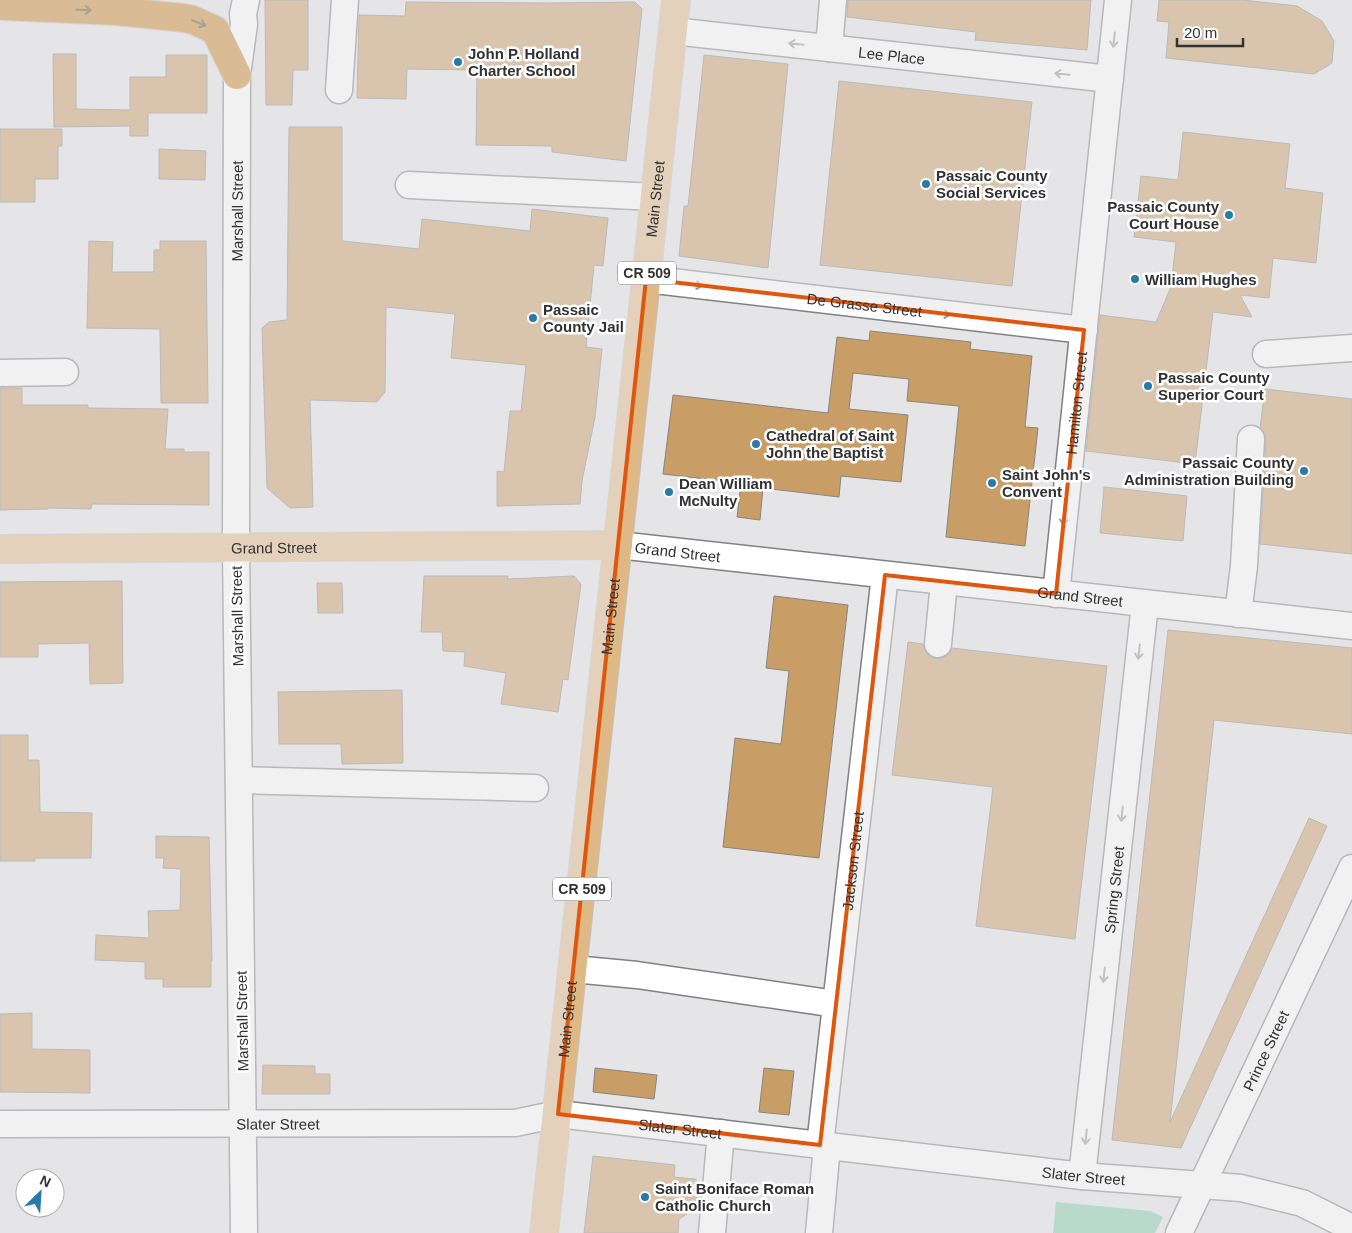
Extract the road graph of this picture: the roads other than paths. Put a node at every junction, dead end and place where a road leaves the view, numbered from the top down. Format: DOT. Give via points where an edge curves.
graph roads {
  1 [pos="179,0"];
  2 [pos="246,0"];
  3 [pos="345,0"];
  4 [pos="676,0"];
  5 [pos="833,0"];
  6 [pos="1118,0"];
  7 [pos="0,6"];
  8 [pos="116,11"];
  9 [pos="673,31"];
  10 [pos="829,48"];
  11 [pos="237,75"];
  12 [pos="1110,79"];
  13 [pos="339,90"];
  14 [pos="408,185"];
  15 [pos="655,197"];
  16 [pos="646,279"];
  17 [pos="1084,330"];
  18 [pos="1352,348"];
  19 [pos="1266,354"];
  20 [pos="65,372"];
  21 [pos="0,373"];
  22 [pos="1251,439"];
  23 [pos="618,545"];
  24 [pos="236,547"];
  25 [pos="0,549"];
  26 [pos="884,575"];
  27 [pos="944,582"];
  28 [pos="1056,594"];
  29 [pos="1145,604"];
  30 [pos="1238,614"];
  31 [pos="1352,626"];
  32 [pos="938,644"];
  33 [pos="239,780"];
  34 [pos="536,788"];
  35 [pos="1352,868"];
  36 [pos="573,969"];
  37 [pos="836,1004"];
  38 [pos="558,1114"];
  39 [pos="244,1123"];
  40 [pos="0,1124"];
  41 [pos="721,1133"];
  42 [pos="824,1145"];
  43 [pos="1082,1176"];
  44 [pos="1201,1185"];
  45 [pos="1352,1228"];
  46 [pos="244,1233"];
  47 [pos="544,1233"];
  48 [pos="712,1233"];
  49 [pos="819,1233"];
  50 [pos="1179,1233"];
  1 -- 8 [label="highway" via="150,8"];
  2 -- 11 [label="street, Marshall Street"];
  3 -- 13 [label="street"];
  4 -- 9 [label="main road, Main Street / CR 509"];
  5 -- 10 [label="street"];
  6 -- 12 [label="street, one-way"];
  7 -- 8 [label="highway, one-way"];
  8 -- 11 [label="highway, one-way" via="184,18 215,30"];
  10 -- 9 [label="street, Lee Place, one-way"];
  9 -- 15 [label="main road, Main Street / CR 509"];
  12 -- 10 [label="street, Lee Place, one-way"];
  11 -- 24 [label="street, Marshall Street"];
  12 -- 17 [label="street, Hamilton Street"];
  14 -- 15 [label="street"];
  15 -- 16 [label="main road, Main Street / CR 509"];
  16 -- 17 [label="street, De Grasse Street, one-way"];
  16 -- 23 [label="main road, Main Street / CR 509"];
  17 -- 28 [label="street, Hamilton Street, one-way"];
  18 -- 19 [label="street"];
  20 -- 21 [label="street"];
  22 -- 30 [label="street"];
  23 -- 24 [label="main road, Grand Street"];
  23 -- 26 [label="street, Grand Street"];
  23 -- 36 [label="main road, Main Street / CR 509"];
  24 -- 25 [label="main road, Grand Street"];
  24 -- 33 [label="street, Marshall Street"];
  26 -- 27 [label="street, Grand Street"];
  26 -- 37 [label="street, Jackson Street"];
  27 -- 28 [label="street, Grand Street"];
  27 -- 32 [label="street"];
  28 -- 29 [label="street, Grand Street"];
  29 -- 30 [label="street, Grand Street"];
  29 -- 43 [label="street, Spring Street, one-way"];
  30 -- 31 [label="street, Grand Street"];
  33 -- 34 [label="street"];
  33 -- 39 [label="street, Marshall Street"];
  35 -- 44 [label="street, Prince Street"];
  36 -- 37 [label="street"];
  36 -- 38 [label="main road, Main Street / CR 509"];
  37 -- 42 [label="street, Jackson Street"];
  38 -- 39 [label="street, Slater Street" via="515,1122"];
  38 -- 41 [label="street, Slater Street"];
  38 -- 47 [label="main road, Main Street / CR 509"];
  39 -- 40 [label="street, Slater Street"];
  39 -- 46 [label="street, Marshall Street"];
  41 -- 42 [label="street, Slater Street"];
  41 -- 48 [label="street"];
  42 -- 43 [label="street, Slater Street"];
  42 -- 49 [label="street, Jackson Street"];
  43 -- 44 [label="street, Slater Street"];
  44 -- 45 [label="street, Slater Street" via="1241,1188 1302,1204"];
  44 -- 50 [label="street, Prince Street"];
}
